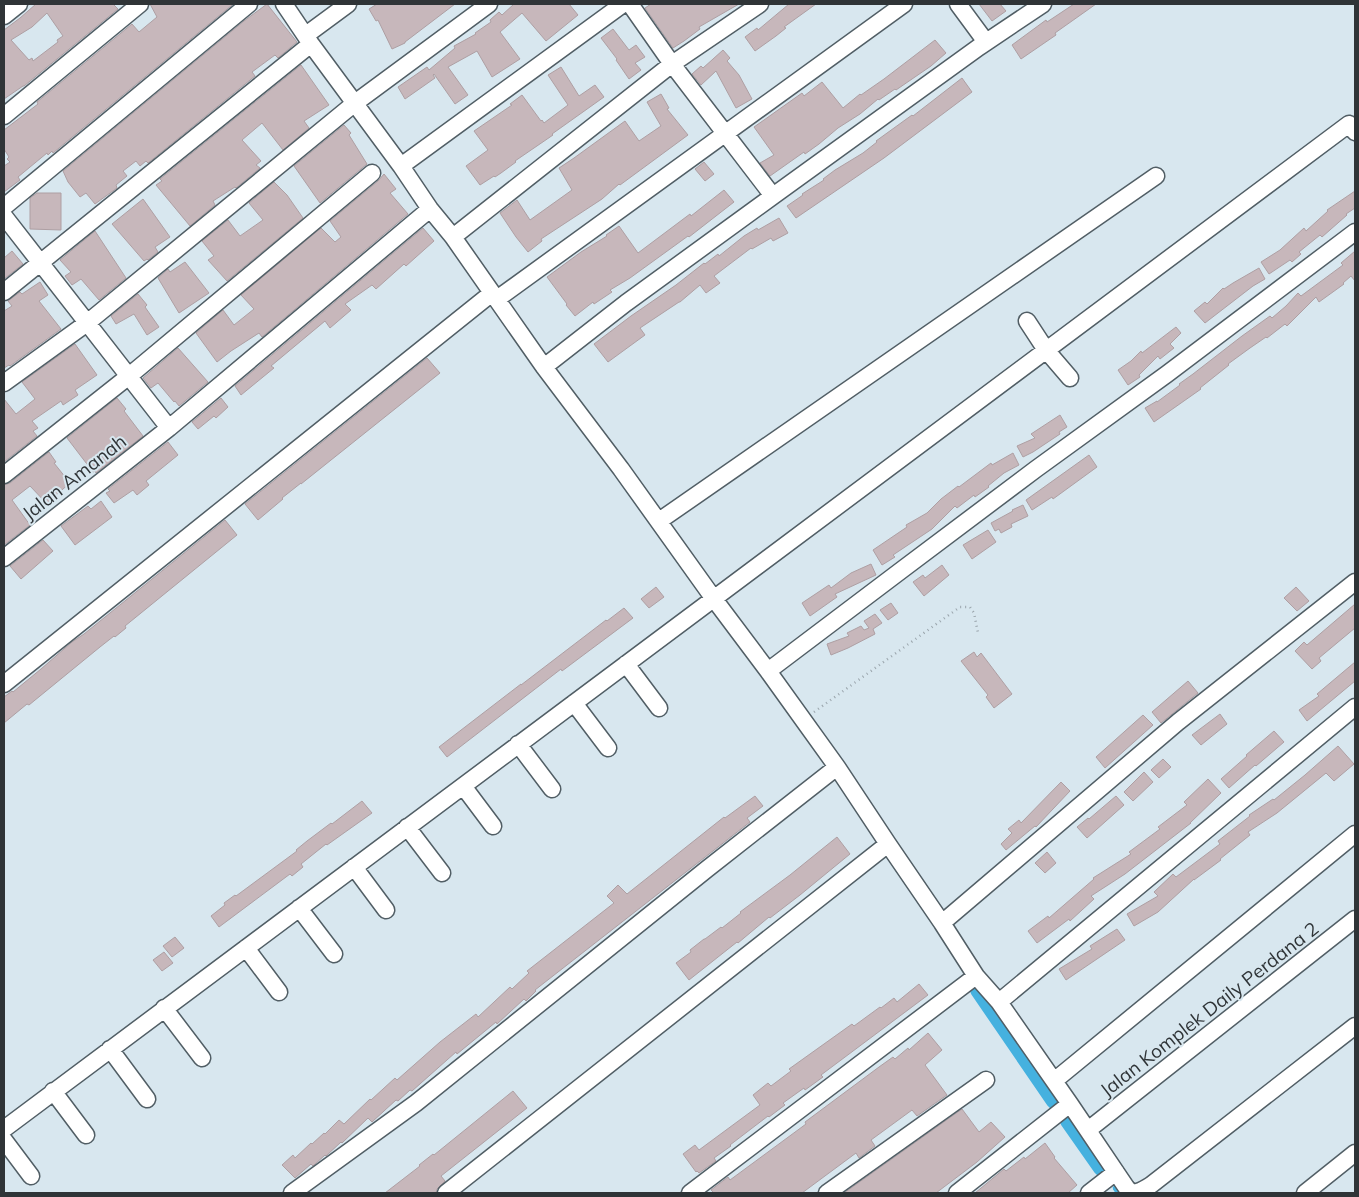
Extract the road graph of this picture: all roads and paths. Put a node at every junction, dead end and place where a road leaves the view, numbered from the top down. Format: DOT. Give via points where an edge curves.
graph roads {
  1 [pos="19,4"];
  2 [pos="140,4"];
  3 [pos="249,4"];
  4 [pos="284,4"];
  5 [pos="348,4"];
  6 [pos="489,4"];
  7 [pos="622,4"];
  8 [pos="630,4"];
  9 [pos="760,4"];
  10 [pos="904,4"];
  11 [pos="958,4"];
  12 [pos="1042,4"];
  13 [pos="4,16"];
  14 [pos="309,40"];
  15 [pos="986,42"];
  16 [pos="672,64"];
  17 [pos="355,103"];
  18 [pos="4,116"];
  19 [pos="1355,132"];
  20 [pos="725,134"];
  21 [pos="401,166"];
  22 [pos="372,173"];
  23 [pos="1156,176"];
  24 [pos="773,196"];
  25 [pos="4,207"];
  26 [pos="430,209"];
  27 [pos="4,216"];
  28 [pos="1355,232"];
  29 [pos="453,237"];
  30 [pos="40,262"];
  31 [pos="4,292"];
  32 [pos="494,296"];
  33 [pos="1026,321"];
  34 [pos="87,323"];
  35 [pos="1046,350"];
  36 [pos="544,367"];
  37 [pos="129,376"];
  38 [pos="1070,378"];
  39 [pos="4,384"];
  40 [pos="169,428"];
  41 [pos="4,474"];
  42 [pos="659,522"];
  43 [pos="4,558"];
  44 [pos="1355,582"];
  45 [pos="714,598"];
  46 [pos="978,633"];
  47 [pos="626,664"];
  48 [pos="768,671"];
  49 [pos="4,684"];
  50 [pos="574,703"];
  51 [pos="1355,707"];
  52 [pos="659,708"];
  53 [pos="803,720"];
  54 [pos="518,744"];
  55 [pos="608,748"];
  56 [pos="837,767"];
  57 [pos="463,786"];
  58 [pos="552,789"];
  59 [pos="493,826"];
  60 [pos="407,827"];
  61 [pos="1355,834"];
  62 [pos="888,844"];
  63 [pos="354,867"];
  64 [pos="442,873"];
  65 [pos="299,908"];
  66 [pos="386,910"];
  67 [pos="1355,920"];
  68 [pos="942,922"];
  69 [pos="246,948"];
  70 [pos="334,954"];
  71 [pos="976,976"];
  72 [pos="279,992"];
  73 [pos="999,1002"];
  74 [pos="164,1008"];
  75 [pos="1355,1026"];
  76 [pos="110,1050"];
  77 [pos="202,1058"];
  78 [pos="986,1080"];
  79 [pos="1054,1081"];
  80 [pos="53,1091"];
  81 [pos="147,1099"];
  82 [pos="1070,1104"];
  83 [pos="4,1129"];
  84 [pos="1088,1130"];
  85 [pos="86,1135"];
  86 [pos="4,1140"];
  87 [pos="1355,1152"];
  88 [pos="1116,1172"];
  89 [pos="30,1176"];
  90 [pos="1133,1192"];
  91 [pos="292,1193"];
  92 [pos="446,1193"];
  93 [pos="690,1193"];
  94 [pos="828,1193"];
  95 [pos="956,1193"];
  96 [pos="1089,1193"];
  97 [pos="1305,1193"];
  1 -- 13 [label="street"];
  2 -- 18 [label="street"];
  3 -- 25 [label="street"];
  4 -- 14 [label="street"];
  5 -- 14 [label="street"];
  6 -- 17 [label="street"];
  7 -- 21 [label="street"];
  8 -- 16 [label="street"];
  9 -- 16 [label="street"];
  10 -- 20 [label="street"];
  11 -- 15 [label="street"];
  12 -- 15 [label="street"];
  14 -- 17 [label="street"];
  14 -- 30 [label="street"];
  15 -- 24 [label="street"];
  16 -- 20 [label="street"];
  16 -- 29 [label="street"];
  17 -- 21 [label="street"];
  17 -- 34 [label="street"];
  19 -- 35 [label="street" via="1349,124"];
  20 -- 24 [label="street"];
  20 -- 32 [label="street"];
  21 -- 26 [label="street"];
  22 -- 37 [label="street"];
  23 -- 42 [label="street"];
  24 -- 36 [label="street"];
  26 -- 29 [label="street"];
  26 -- 40 [label="street, Jalan Amanah"];
  27 -- 30 [label="street"];
  28 -- 48 [label="street"];
  29 -- 32 [label="street"];
  30 -- 31 [label="street"];
  30 -- 34 [label="street"];
  32 -- 36 [label="street"];
  32 -- 49 [label="street"];
  33 -- 35 [label="street"];
  34 -- 37 [label="street"];
  34 -- 39 [label="street"];
  35 -- 38 [label="street"];
  35 -- 45 [label="street"];
  36 -- 42 [label="street"];
  37 -- 40 [label="street"];
  37 -- 41 [label="street"];
  40 -- 43 [label="street, Jalan Amanah"];
  42 -- 45 [label="street"];
  44 -- 68 [label="street" via="1178,722"];
  45 -- 47 [label="street"];
  45 -- 48 [label="street"];
  46 -- 53 [label="path" via="970,607 960,607"];
  47 -- 50 [label="street"];
  47 -- 52 [label="street"];
  48 -- 53 [label="street"];
  50 -- 54 [label="street"];
  50 -- 55 [label="street"];
  51 -- 73 [label="street"];
  53 -- 56 [label="street"];
  54 -- 57 [label="street"];
  54 -- 58 [label="street"];
  56 -- 62 [label="street"];
  56 -- 91 [label="street" via="416,1103"];
  57 -- 59 [label="street"];
  57 -- 60 [label="street"];
  60 -- 63 [label="street"];
  60 -- 64 [label="street"];
  61 -- 79 [label="street"];
  62 -- 68 [label="street"];
  62 -- 92 [label="street"];
  63 -- 65 [label="street"];
  63 -- 66 [label="street"];
  65 -- 69 [label="street"];
  65 -- 70 [label="street"];
  67 -- 84 [label="street, Jalan Komplek Daily Perdana 2"];
  68 -- 71 [label="street"];
  69 -- 72 [label="street"];
  69 -- 74 [label="street"];
  71 -- 73 [label="street"];
  71 -- 93 [label="street"];
  73 -- 79 [label="street"];
  74 -- 76 [label="street"];
  74 -- 77 [label="street"];
  75 -- 90 [label="street" via="1151,1185"];
  76 -- 80 [label="street"];
  76 -- 81 [label="street"];
  78 -- 94 [label="street"];
  79 -- 82 [label="street"];
  80 -- 83 [label="street"];
  80 -- 85 [label="street"];
  82 -- 84 [label="street"];
  82 -- 95 [label="street"];
  84 -- 88 [label="street"];
  86 -- 89 [label="street"];
  87 -- 97 [label="street"];
  88 -- 90 [label="street"];
  88 -- 96 [label="street"];
}
